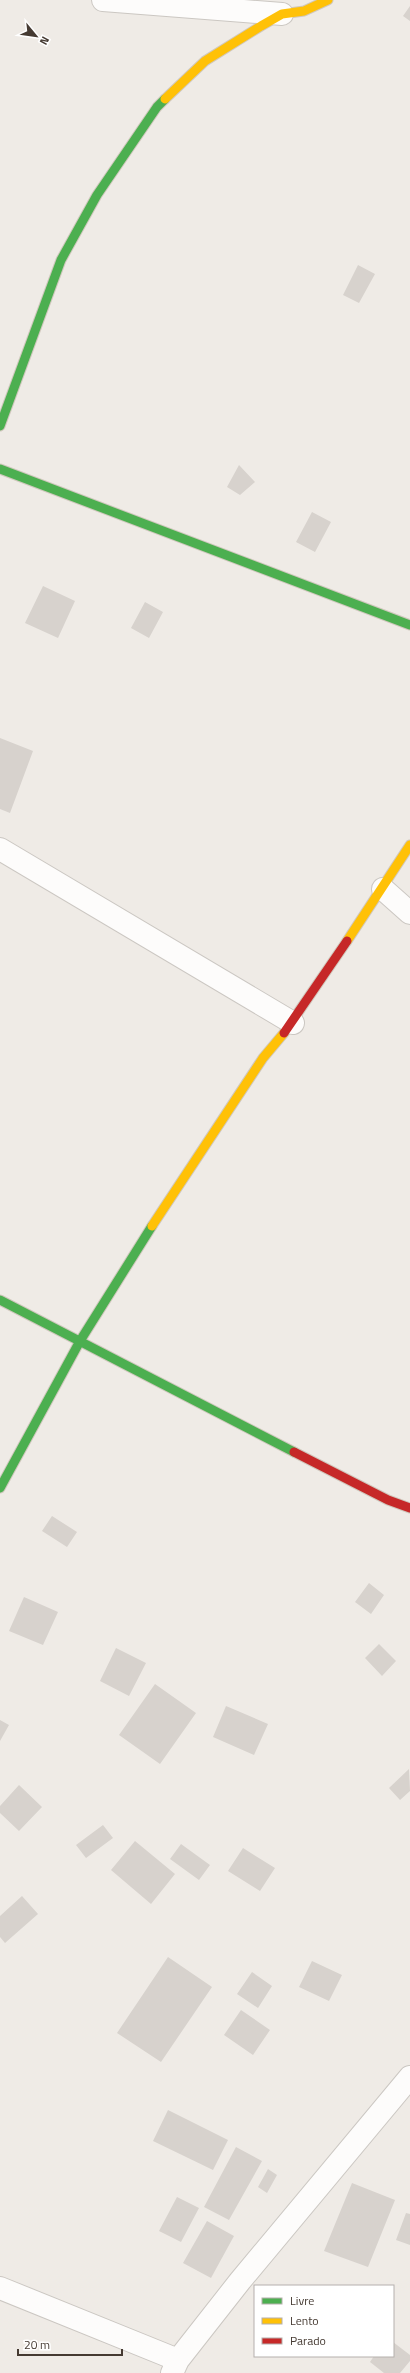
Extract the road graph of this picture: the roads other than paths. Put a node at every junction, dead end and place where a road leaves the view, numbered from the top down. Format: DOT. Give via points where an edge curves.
graph roads {
  1 [pos="103,0"];
  2 [pos="328,0"];
  3 [pos="282,14"];
  4 [pos="0,426"];
  5 [pos="0,469"];
  6 [pos="410,625"];
  7 [pos="410,845"];
  8 [pos="0,849"];
  9 [pos="383,889"];
  10 [pos="410,913"];
  11 [pos="293,1023"];
  12 [pos="0,1300"];
  13 [pos="80,1342"];
  14 [pos="0,1488"];
  15 [pos="410,1508"];
  16 [pos="410,2077"];
  17 [pos="0,2288"];
  18 [pos="175,2367"];
  1 -- 3 [label="street"];
  2 -- 3 [label="street" via="304,11"];
  3 -- 4 [label="street" via="205,61 157,106 97,195 61,260"];
  5 -- 6 [label="street"];
  7 -- 9 [label="street"];
  8 -- 11 [label="street"];
  9 -- 10 [label="street"];
  9 -- 11 [label="street"];
  11 -- 13 [label="street" via="258,1065 152,1226"];
  12 -- 13 [label="street"];
  13 -- 14 [label="street"];
  13 -- 15 [label="street" via="388,1500"];
  16 -- 18 [label="street" via="240,2280"];
  17 -- 18 [label="street"];
}
